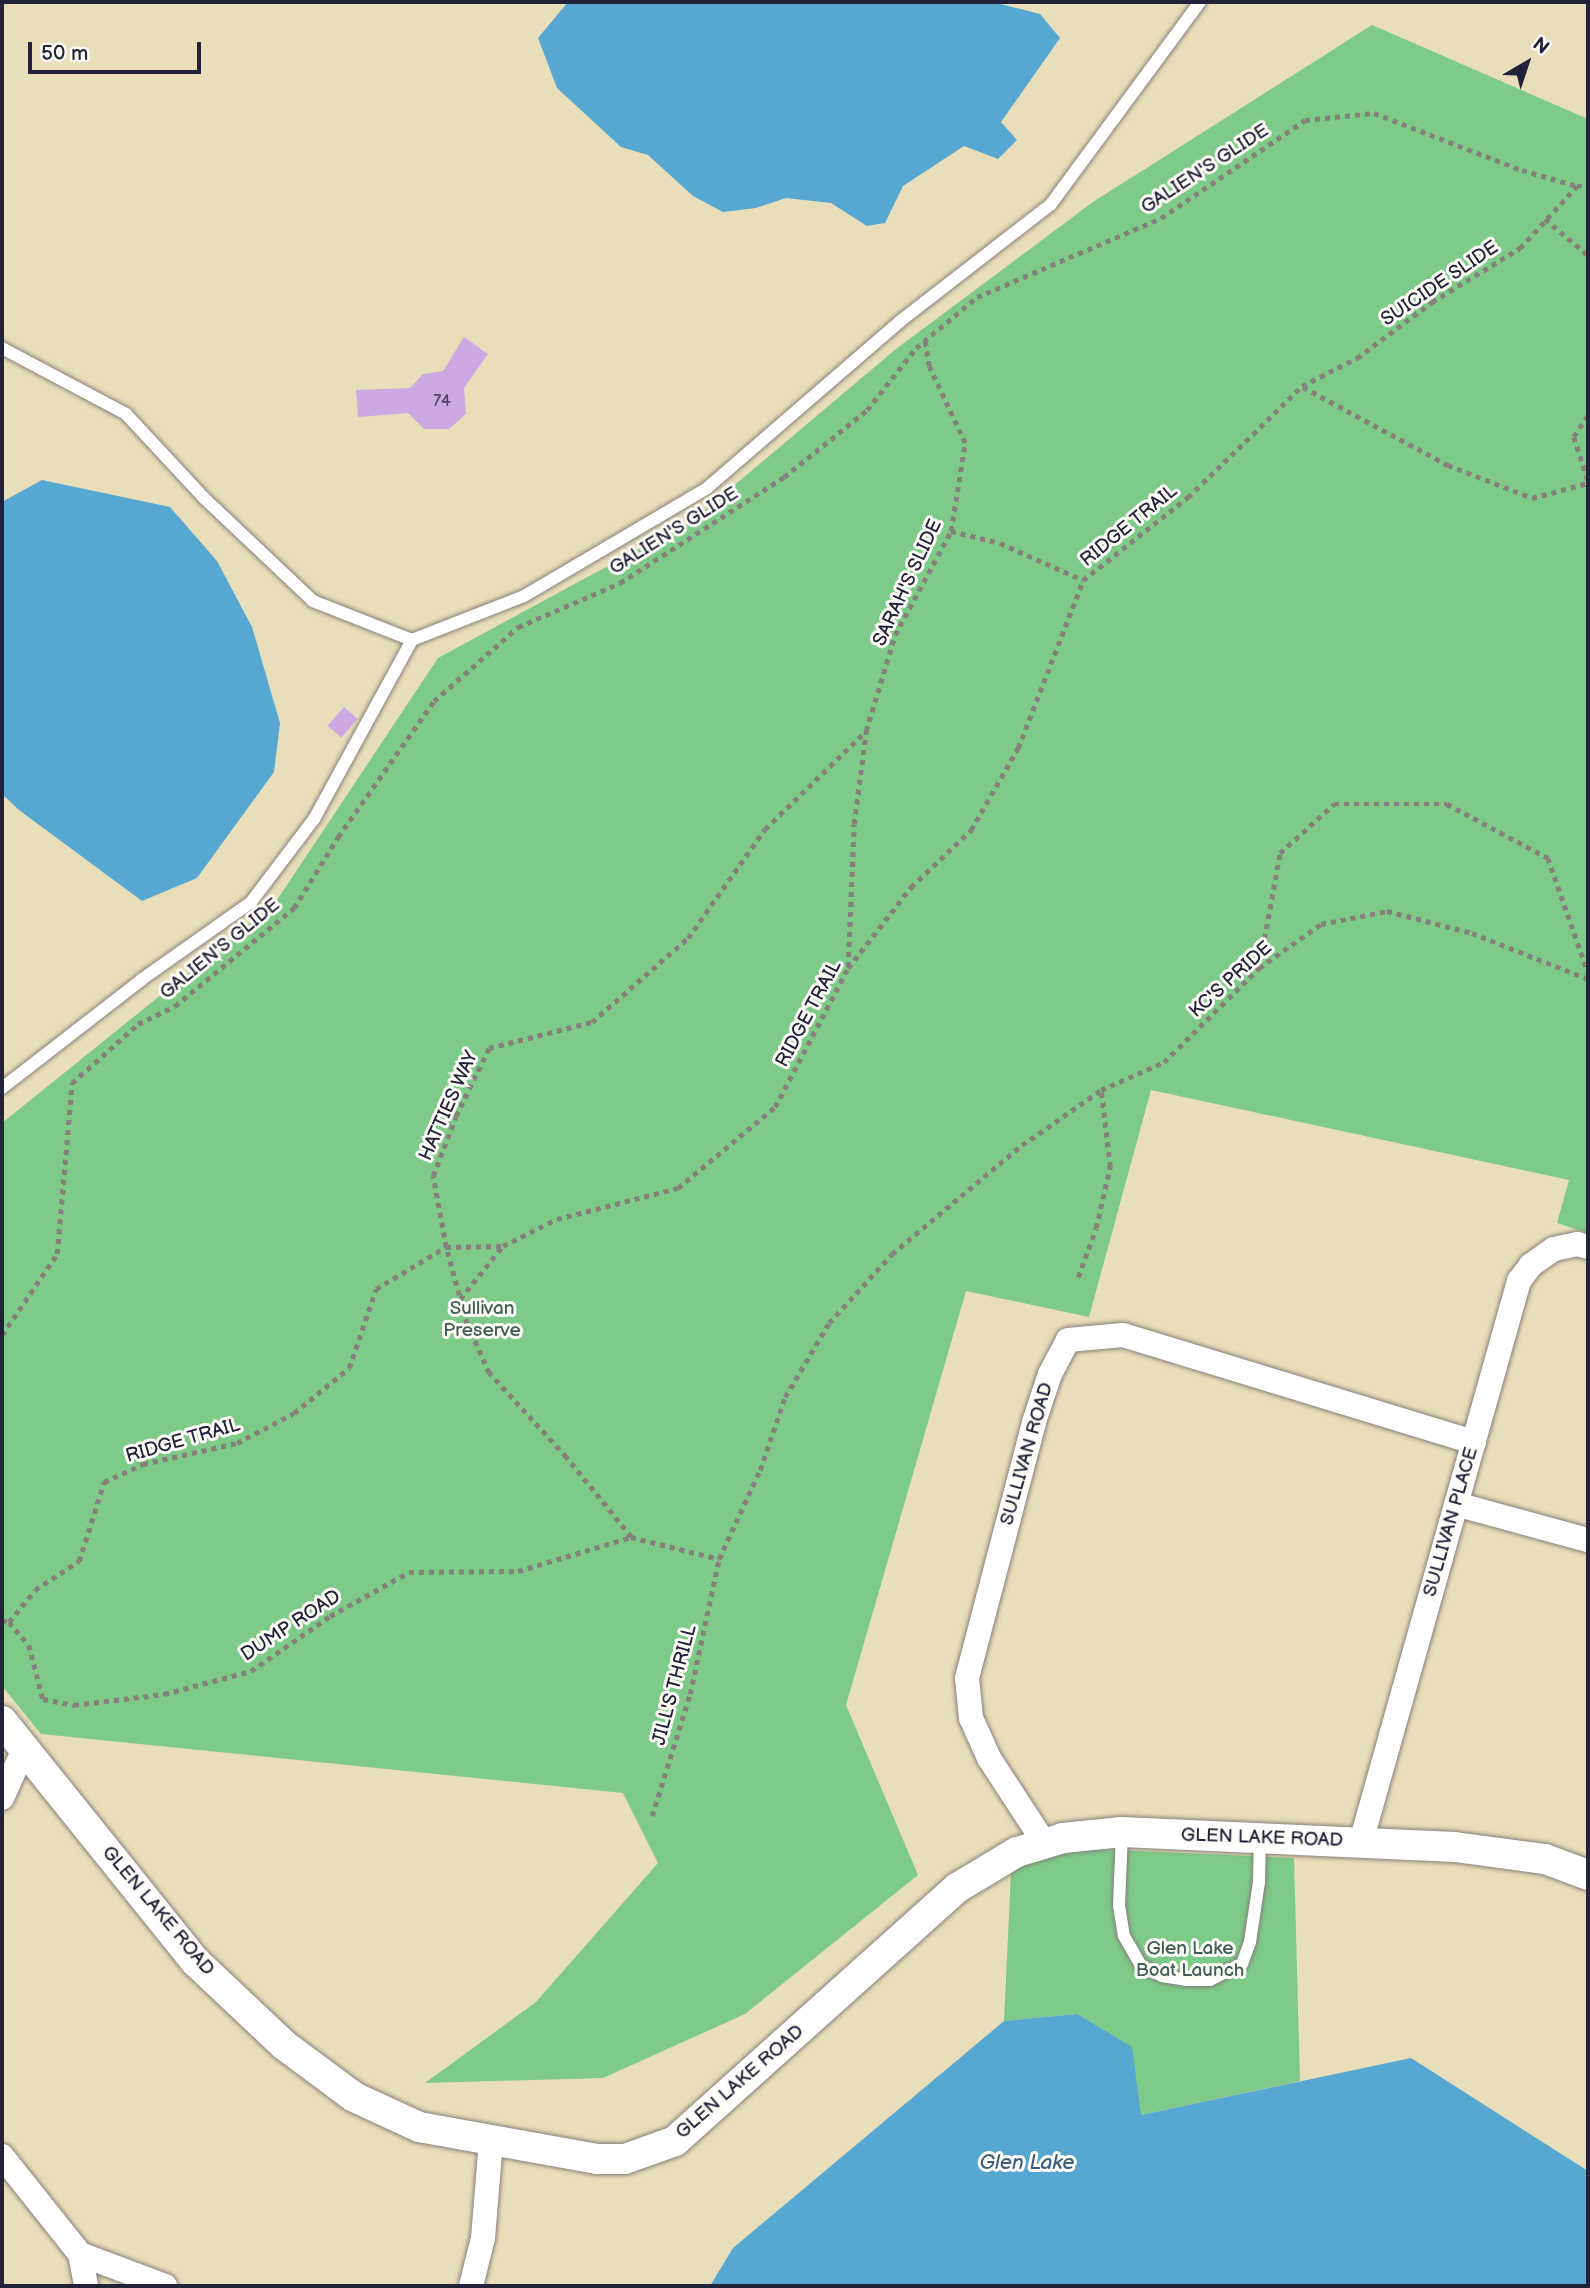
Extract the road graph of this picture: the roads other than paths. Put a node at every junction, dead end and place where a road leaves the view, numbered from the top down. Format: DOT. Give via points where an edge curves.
graph roads {
  1 [pos="1200,2"];
  2 [pos="2,348"];
  3 [pos="412,640"];
  4 [pos="2,1088"];
  5 [pos="1588,1247"];
  6 [pos="1474,1442"];
  7 [pos="1456,1504"];
  8 [pos="1588,1540"];
  9 [pos="2,1721"];
  10 [pos="24,1749"];
  11 [pos="2,1798"];
  12 [pos="1122,1832"];
  13 [pos="1260,1839"];
  14 [pos="1360,1842"];
  15 [pos="1045,1844"];
  16 [pos="1588,1875"];
  17 [pos="491,2140"];
  18 [pos="2,2156"];
  19 [pos="80,2254"];
  20 [pos="86,2286"];
  21 [pos="165,2286"];
  22 [pos="471,2286"];
  1 -- 3 [label="lane" via="1051,204 899,323 707,488 524,596"];
  2 -- 3 [label="lane" via="125,414 204,498 313,601"];
  3 -- 4 [label="lane" via="314,819 251,902"];
  5 -- 6 [label="street, SULLIVAN PLACE" via="1577,1244 1554,1249 1531,1265 1519,1281"];
  6 -- 7 [label="street, SULLIVAN PLACE"];
  6 -- 15 [label="street, SULLIVAN ROAD" via="1123,1335 1068,1340 1050,1374 1034,1422 967,1678 971,1718 989,1758"];
  7 -- 8 [label="street"];
  7 -- 14 [label="street, SULLIVAN PLACE"];
  9 -- 10 [label="street, GLEN LAKE ROAD"];
  10 -- 11 [label="street"];
  10 -- 17 [label="street, GLEN LAKE ROAD" via="197,1962 284,2045 354,2098 419,2127"];
  12 -- 13 [label="street, GLEN LAKE ROAD"];
  12 -- 13 [label="lane" via="1119,1905 1124,1936 1141,1966 1185,1980 1210,1980 1242,1964 1259,1882"];
  12 -- 15 [label="street, GLEN LAKE ROAD"];
  13 -- 14 [label="street, GLEN LAKE ROAD"];
  14 -- 16 [label="street, GLEN LAKE ROAD" via="1455,1847 1545,1859"];
  15 -- 17 [label="street, GLEN LAKE ROAD" via="1017,1852 957,1888 675,2141 625,2159 597,2159"];
  17 -- 22 [label="street" via="483,2238"];
  18 -- 19 [label="street"];
  19 -- 20 [label="street"];
  19 -- 21 [label="street"];
}
